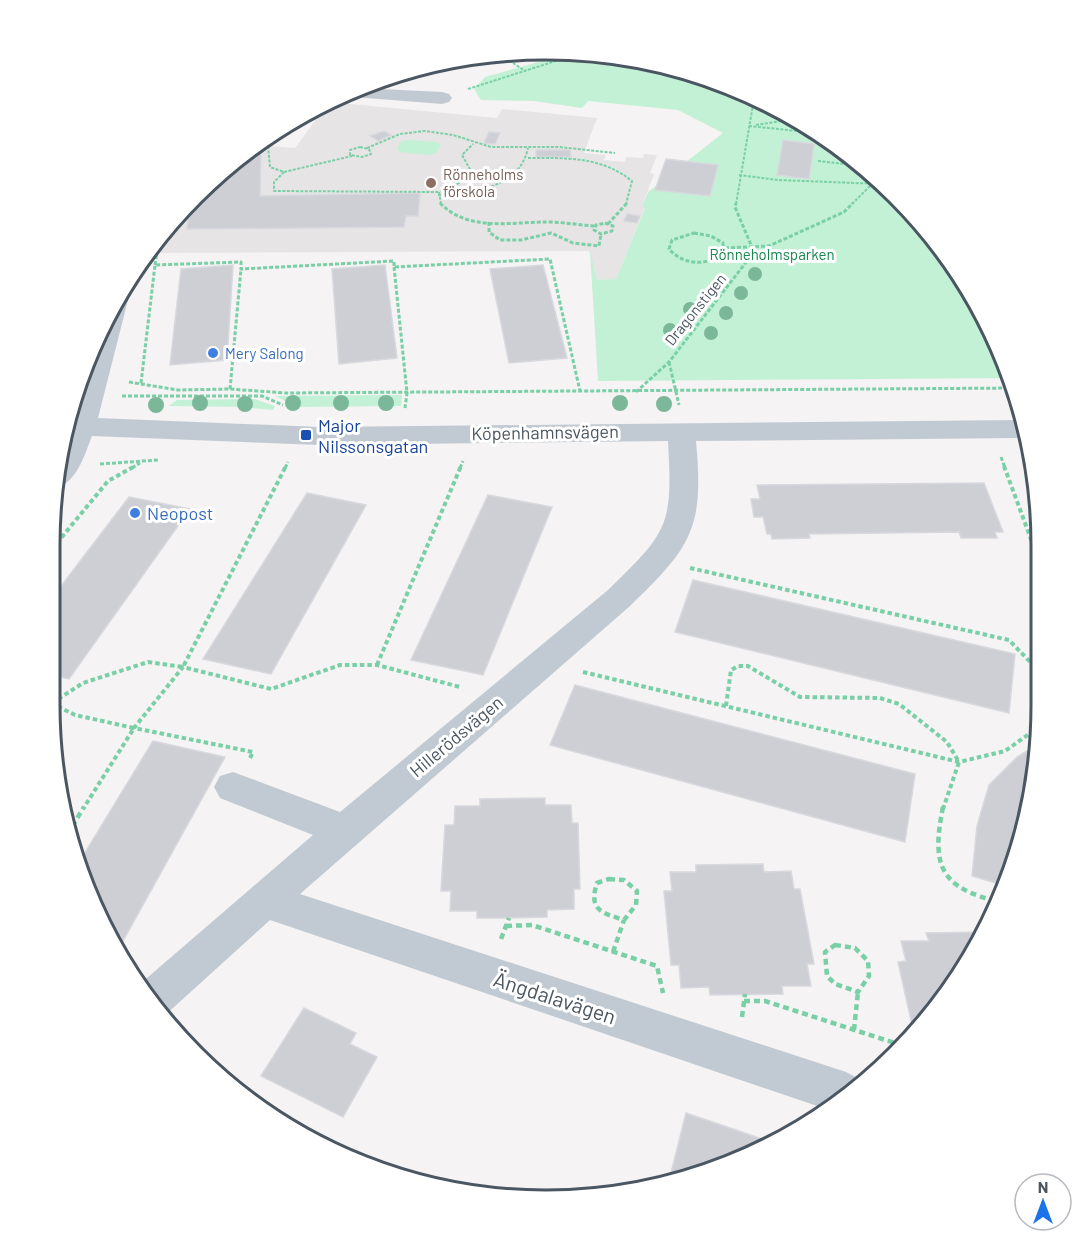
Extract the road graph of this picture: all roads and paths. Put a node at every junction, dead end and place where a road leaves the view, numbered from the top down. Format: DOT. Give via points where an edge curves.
graph roads {
  1 [pos="557,60"];
  2 [pos="511,61"];
  3 [pos="526,71"];
  4 [pos="368,94"];
  5 [pos="442,98"];
  6 [pos="753,107"];
  7 [pos="781,121"];
  8 [pos="749,126"];
  9 [pos="795,130"];
  10 [pos="474,143"];
  11 [pos="268,147"];
  12 [pos="367,148"];
  13 [pos="528,148"];
  14 [pos="615,153"];
  15 [pos="352,156"];
  16 [pos="528,158"];
  17 [pos="818,161"];
  18 [pos="846,164"];
  19 [pos="284,172"];
  20 [pos="738,175"];
  21 [pos="871,185"];
  22 [pos="439,194"];
  23 [pos="489,222"];
  24 [pos="608,224"];
  25 [pos="594,226"];
  26 [pos="601,234"];
  27 [pos="754,247"];
  28 [pos="725,248"];
  29 [pos="156,256"];
  30 [pos="154,265"];
  31 [pos="394,267"];
  32 [pos="241,269"];
  33 [pos="669,362"];
  34 [pos="94,367"];
  35 [pos="129,382"];
  36 [pos="141,383"];
  37 [pos="1005,388"];
  38 [pos="230,389"];
  39 [pos="580,391"];
  40 [pos="678,391"];
  41 [pos="636,392"];
  42 [pos="407,393"];
  43 [pos="76,423"];
  44 [pos="75,427"];
  45 [pos="1016,429"];
  46 [pos="681,431"];
  47 [pos="70,446"];
  48 [pos="1000,454"];
  49 [pos="464,458"];
  50 [pos="290,459"];
  51 [pos="67,461"];
  52 [pos="144,462"];
  53 [pos="1031,538"];
  54 [pos="60,539"];
  55 [pos="657,560"];
  56 [pos="1031,661"];
  57 [pos="543,662"];
  58 [pos="376,665"];
  59 [pos="183,667"];
  60 [pos="60,697"];
  61 [pos="501,698"];
  62 [pos="726,706"];
  63 [pos="60,708"];
  64 [pos="134,729"];
  65 [pos="1030,733"];
  66 [pos="959,762"];
  67 [pos="233,787"];
  68 [pos="75,822"];
  69 [pos="345,831"];
  70 [pos="990,899"];
  71 [pos="264,900"];
  72 [pos="509,918"];
  73 [pos="624,920"];
  74 [pos="506,926"];
  75 [pos="498,948"];
  76 [pos="613,952"];
  77 [pos="858,992"];
  78 [pos="745,994"];
  79 [pos="157,996"];
  80 [pos="665,1001"];
  81 [pos="744,1001"];
  82 [pos="741,1025"];
  83 [pos="854,1030"];
  84 [pos="894,1043"];
  85 [pos="839,1092"];
  1 -- 3 [label="path"];
  2 -- 3 [label="path"];
  3 -- 5 [label="path"];
  4 -- 5 [label="street"];
  6 -- 8 [label="path"];
  7 -- 8 [label="path"];
  8 -- 9 [label="path"];
  8 -- 20 [label="path"];
  10 -- 12 [label="path" via="425,131 400,134"];
  10 -- 13 [label="path"];
  10 -- 22 [label="path" via="462,156 471,171 468,179"];
  11 -- 19 [label="path" via="270,167"];
  12 -- 15 [label="path" via="353,148 349,152"];
  12 -- 15 [label="path" via="371,150 369,155"];
  13 -- 14 [label="path"];
  13 -- 16 [label="path"];
  15 -- 19 [label="path"];
  16 -- 22 [label="path" via="516,173 493,186 461,194"];
  16 -- 24 [label="path" via="594,161 628,176 632,181 630,195 618,217"];
  17 -- 18 [label="path"];
  19 -- 22 [label="path" via="274,182 274,191"];
  20 -- 21 [label="path"];
  20 -- 27 [label="path" via="735,207"];
  21 -- 27 [label="path" via="844,212 769,246"];
  22 -- 23 [label="path" via="443,208 452,214"];
  23 -- 25 [label="path"];
  23 -- 26 [label="path" via="489,232 500,240 529,239 546,233 573,243 599,246"];
  24 -- 25 [label="path"];
  24 -- 26 [label="path" via="614,230"];
  25 -- 26 [label="path"];
  27 -- 28 [label="path"];
  27 -- 33 [label="path, Dragonstigen" via="751,259"];
  28 -- 28 [label="path" via="719,257 695,262 678,258 669,244 677,236 703,234 718,239"];
  29 -- 30 [label="path"];
  30 -- 32 [label="path" via="241,262"];
  30 -- 36 [label="path"];
  31 -- 32 [label="path" via="394,261"];
  31 -- 39 [label="path" via="550,259"];
  31 -- 42 [label="path"];
  32 -- 38 [label="path"];
  33 -- 40 [label="path"];
  33 -- 41 [label="path, Dragonstigen"];
  34 -- 43 [label="street" via="93,394"];
  35 -- 36 [label="path"];
  36 -- 38 [label="path" via="178,390"];
  37 -- 40 [label="path"];
  38 -- 42 [label="path"];
  39 -- 41 [label="path"];
  39 -- 42 [label="path"];
  40 -- 41 [label="path"];
  44 -- 46 [label="street, Köpenhamnsvägen" via="320,435"];
  45 -- 46 [label="street, Köpenhamnsvägen"];
  46 -- 55 [label="street, Hillerödsvägen" via="685,477 682,508 675,536"];
  47 -- 51 [label="street"];
  48 -- 53 [label="path"];
  49 -- 58 [label="path"];
  50 -- 59 [label="path"];
  52 -- 54 [label="path" via="108,480"];
  55 -- 56 [label="path" via="1009,640"];
  55 -- 57 [label="street, Hillerödsvägen"];
  57 -- 61 [label="street, Hillerödsvägen"];
  57 -- 62 [label="path"];
  58 -- 59 [label="path" via="340,665 272,689"];
  58 -- 61 [label="path"];
  59 -- 60 [label="path" via="148,662 83,683"];
  59 -- 64 [label="path"];
  61 -- 69 [label="street, Hillerödsvägen"];
  62 -- 66 [label="path"];
  62 -- 66 [label="path" via="731,670 748,666 800,697 880,698 899,704 947,742"];
  63 -- 64 [label="path"];
  64 -- 67 [label="path" via="253,752"];
  64 -- 68 [label="path"];
  65 -- 66 [label="path" via="1005,751"];
  66 -- 70 [label="path" via="946,794 937,844 938,861 950,882"];
  67 -- 69 [label="street"];
  69 -- 71 [label="street, Hillerödsvägen"];
  71 -- 79 [label="street, Hillerödsvägen"];
  71 -- 85 [label="street, Ängdalavägen"];
  72 -- 74 [label="path"];
  73 -- 73 [label="path" via="636,905 637,891 626,879 608,877 597,883 593,895 596,907 603,914"];
  73 -- 76 [label="path"];
  74 -- 75 [label="path"];
  74 -- 76 [label="path" via="532,925"];
  76 -- 80 [label="path" via="657,966"];
  77 -- 77 [label="path" via="869,976 868,961 855,948 835,945 825,952 827,978"];
  77 -- 83 [label="path"];
  78 -- 81 [label="path"];
  81 -- 82 [label="path"];
  81 -- 83 [label="path" via="765,1001"];
  83 -- 84 [label="path"];
}
